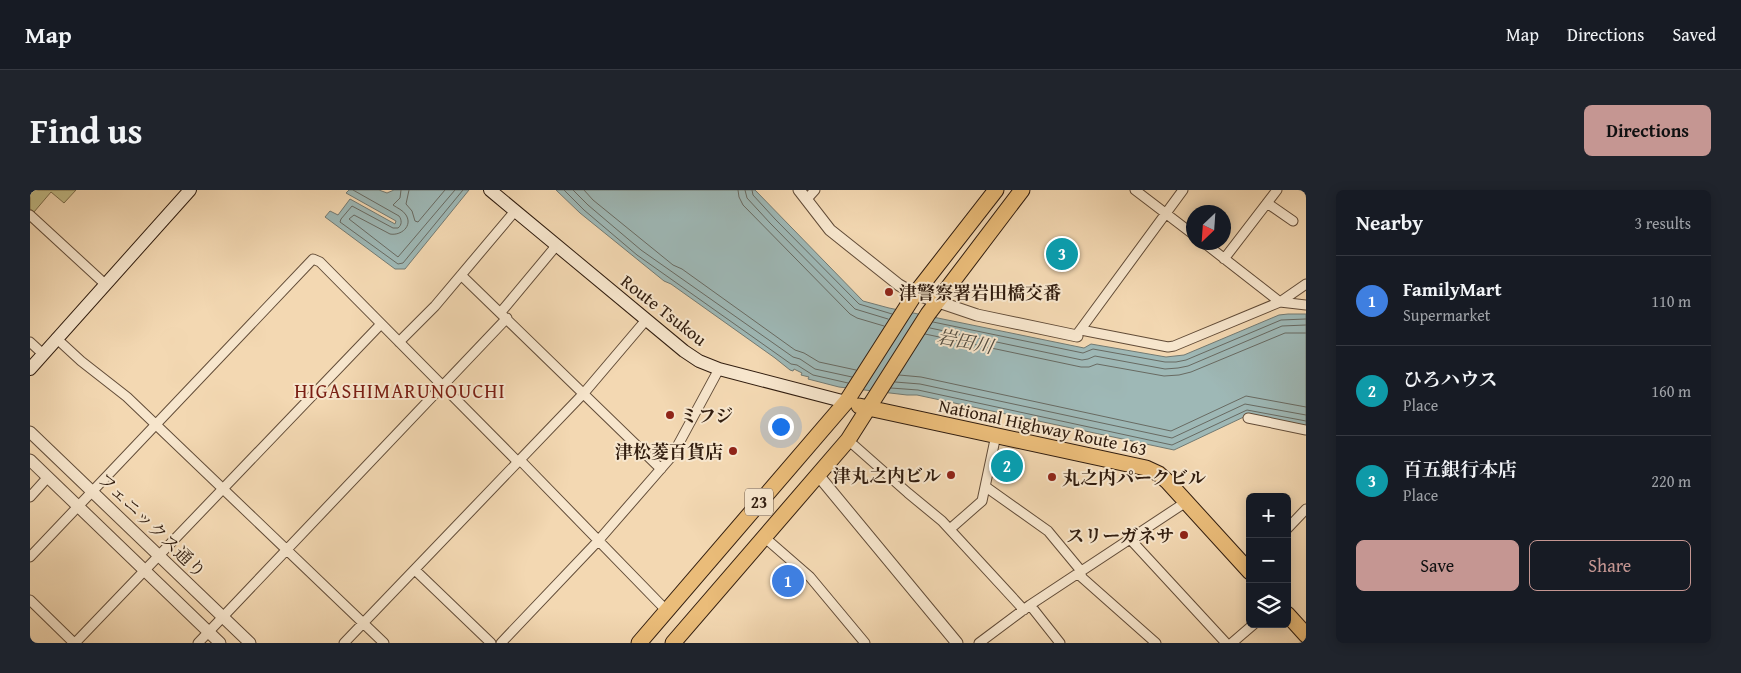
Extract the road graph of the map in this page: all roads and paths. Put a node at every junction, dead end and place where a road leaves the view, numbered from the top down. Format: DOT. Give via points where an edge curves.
graph roads {
  1 [pos="190,190"];
  2 [pos="490,190"];
  3 [pos="799,190"];
  4 [pos="815,190"];
  5 [pos="996,190"];
  6 [pos="1022,190"];
  7 [pos="1135,190"];
  8 [pos="1183,190"];
  9 [pos="1277,190"];
  10 [pos="806,200"];
  11 [pos="1267,204"];
  12 [pos="515,212"];
  13 [pos="1165,213"];
  14 [pos="30,215"];
  15 [pos="1293,221"];
  16 [pos="1186,229"];
  17 [pos="556,246"];
  18 [pos="1212,250"];
  19 [pos="1224,260"];
  20 [pos="462,275"];
  21 [pos="105,284"];
  22 [pos="1306,284"];
  23 [pos="912,299"];
  24 [pos="1280,302"];
  25 [pos="1306,305"];
  26 [pos="932,308"];
  27 [pos="504,315"];
  28 [pos="646,320"];
  29 [pos="381,324"];
  30 [pos="1078,333"];
  31 [pos="56,338"];
  32 [pos="30,342"];
  33 [pos="399,342"];
  34 [pos="43,354"];
  35 [pos="30,369"];
  36 [pos="720,369"];
  37 [pos="443,386"];
  38 [pos="584,393"];
  39 [pos="849,398"];
  40 [pos="869,406"];
  41 [pos="1248,418"];
  42 [pos="156,425"];
  43 [pos="1306,430"];
  44 [pos="30,432"];
  45 [pos="996,436"];
  46 [pos="848,440"];
  47 [pos="30,460"];
  48 [pos="519,461"];
  49 [pos="661,469"];
  50 [pos="818,475"];
  51 [pos="48,477"];
  52 [pos="986,487"];
  53 [pos="223,489"];
  54 [pos="92,492"];
  55 [pos="30,496"];
  56 [pos="1186,502"];
  57 [pos="78,506"];
  58 [pos="1306,509"];
  59 [pos="1291,525"];
  60 [pos="950,529"];
  61 [pos="764,537"];
  62 [pos="1130,539"];
  63 [pos="598,541"];
  64 [pos="286,550"];
  65 [pos="158,556"];
  66 [pos="30,557"];
  67 [pos="1246,567"];
  68 [pos="144,570"];
  69 [pos="415,570"];
  70 [pos="1080,573"];
  71 [pos="30,600"];
  72 [pos="1027,608"];
  73 [pos="666,610"];
  74 [pos="223,617"];
  75 [pos="1291,618"];
  76 [pos="363,623"];
  77 [pos="1249,628"];
  78 [pos="208,632"];
  79 [pos="1306,635"];
  80 [pos="75,643"];
  81 [pos="198,643"];
  82 [pos="220,643"];
  83 [pos="250,643"];
  84 [pos="344,643"];
  85 [pos="384,643"];
  86 [pos="491,643"];
  87 [pos="502,643"];
  88 [pos="638,643"];
  89 [pos="673,643"];
  90 [pos="865,643"];
  91 [pos="957,643"];
  92 [pos="980,643"];
  93 [pos="1060,643"];
  94 [pos="1156,643"];
  95 [pos="1226,643"];
  96 [pos="1232,643"];
  1 -- 21 [label="main road"];
  2 -- 12 [label="main road, Route Tsukou"];
  3 -- 10 [label="street"];
  4 -- 10 [label="street"];
  5 -- 23 [label="highway, 23"];
  6 -- 26 [label="highway, 23"];
  7 -- 13 [label="street"];
  8 -- 13 [label="street"];
  9 -- 11 [label="street"];
  10 -- 23 [label="street" via="830,230"];
  11 -- 15 [label="street"];
  11 -- 19 [label="street"];
  12 -- 17 [label="main road, Route Tsukou"];
  12 -- 20 [label="street"];
  13 -- 16 [label="street"];
  13 -- 30 [label="street"];
  14 -- 21 [label="street"];
  17 -- 27 [label="street"];
  17 -- 28 [label="main road, Route Tsukou"];
  18 -- 19 [label="street"];
  19 -- 24 [label="street"];
  20 -- 27 [label="street"];
  20 -- 33 [label="street"];
  21 -- 31 [label="main road"];
  22 -- 24 [label="street"];
  23 -- 26 [label="street"];
  23 -- 39 [label="highway, 23"];
  24 -- 25 [label="street"];
  24 -- 30 [label="street" via="1168,347"];
  26 -- 30 [label="street"];
  26 -- 40 [label="highway, 23"];
  27 -- 37 [label="street"];
  27 -- 38 [label="street"];
  28 -- 36 [label="main road, Route Tsukou" via="684,352"];
  28 -- 38 [label="street"];
  29 -- 33 [label="street"];
  29 -- 42 [label="street" via="320,262 313,259"];
  29 -- 53 [label="street"];
  31 -- 34 [label="main road"];
  31 -- 42 [label="street"];
  32 -- 34 [label="street"];
  33 -- 37 [label="street"];
  34 -- 35 [label="main road"];
  36 -- 39 [label="main road, Route Tsukou"];
  36 -- 49 [label="street" via="679,445"];
  37 -- 48 [label="street"];
  37 -- 64 [label="street"];
  38 -- 48 [label="street"];
  38 -- 49 [label="street"];
  39 -- 40 [label="highway, National Highway Route 163"];
  39 -- 73 [label="highway, 23"];
  40 -- 45 [label="highway, National Highway Route 163"];
  40 -- 46 [label="highway, 23"];
  41 -- 43 [label="street"];
  42 -- 53 [label="street"];
  42 -- 54 [label="street"];
  44 -- 54 [label="street, フェニックス通り"];
  45 -- 52 [label="street"];
  45 -- 56 [label="highway, National Highway Route 163" via="1146,468 1159,474"];
  46 -- 50 [label="highway, 23"];
  46 -- 60 [label="street"];
  47 -- 51 [label="street"];
  48 -- 63 [label="street"];
  48 -- 69 [label="street"];
  49 -- 63 [label="street"];
  50 -- 61 [label="highway, 23"];
  50 -- 91 [label="street"];
  51 -- 55 [label="street"];
  51 -- 57 [label="street"];
  52 -- 60 [label="street" via="982,501"];
  52 -- 70 [label="street" via="1048,531"];
  53 -- 64 [label="street"];
  53 -- 65 [label="street"];
  54 -- 57 [label="street"];
  54 -- 65 [label="street, フェニックス通り"];
  56 -- 62 [label="street"];
  56 -- 67 [label="highway, National Highway Route 163"];
  57 -- 66 [label="street"];
  57 -- 68 [label="street"];
  58 -- 59 [label="street"];
  60 -- 72 [label="street"];
  61 -- 89 [label="highway, 23"];
  61 -- 90 [label="street" via="810,577"];
  62 -- 70 [label="street"];
  62 -- 95 [label="street"];
  63 -- 73 [label="street"];
  63 -- 87 [label="street"];
  64 -- 74 [label="street"];
  64 -- 76 [label="street"];
  65 -- 68 [label="street"];
  65 -- 74 [label="street, フェニックス通り"];
  68 -- 78 [label="street"];
  68 -- 80 [label="street"];
  69 -- 76 [label="street"];
  69 -- 86 [label="street"];
  70 -- 72 [label="street"];
  70 -- 94 [label="street"];
  71 -- 80 [label="street"];
  72 -- 92 [label="street"];
  72 -- 93 [label="street"];
  73 -- 88 [label="highway, 23"];
  74 -- 78 [label="street"];
  74 -- 83 [label="street, フェニックス通り"];
  75 -- 79 [label="highway"];
  76 -- 84 [label="street"];
  76 -- 85 [label="street"];
  77 -- 96 [label="street"];
  78 -- 81 [label="street"];
  78 -- 82 [label="street"];
}
